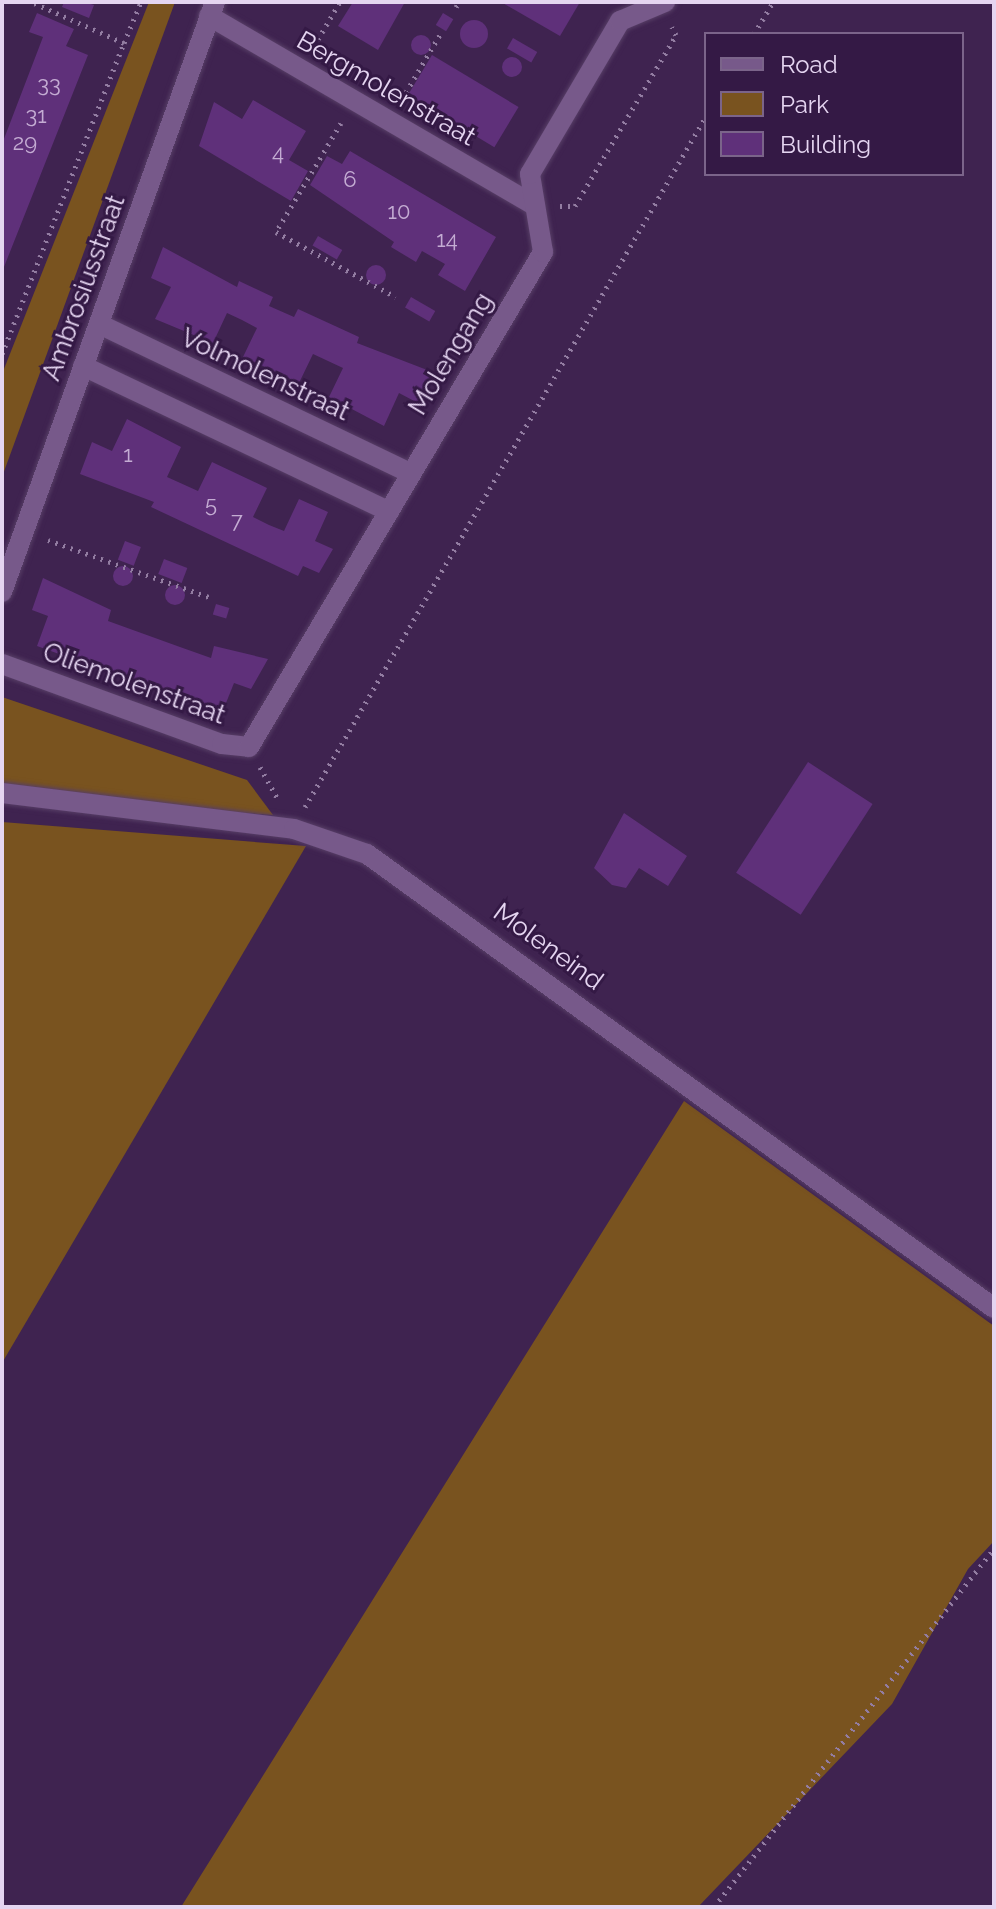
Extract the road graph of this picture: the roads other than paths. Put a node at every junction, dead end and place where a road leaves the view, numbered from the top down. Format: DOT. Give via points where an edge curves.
graph roads {
  1 [pos="662,3"];
  2 [pos="212,9"];
  3 [pos="535,206"];
  4 [pos="99,324"];
  5 [pos="83,366"];
  6 [pos="410,473"];
  7 [pos="389,511"];
  8 [pos="2,592"];
  9 [pos="2,664"];
  10 [pos="249,747"];
  11 [pos="2,793"];
  12 [pos="994,1308"];
  1 -- 3 [label="street, Molengang" via="620,21 530,174"];
  2 -- 3 [label="street, Bergmolenstraat" via="300,69"];
  2 -- 4 [label="street, Ambrosiusstraat"];
  3 -- 6 [label="street, Molengang" via="543,252"];
  4 -- 5 [label="street, Ambrosiusstraat"];
  4 -- 6 [label="street, Volmolenstraat"];
  5 -- 7 [label="street"];
  5 -- 8 [label="street, Ambrosiusstraat"];
  6 -- 7 [label="street, Molengang"];
  7 -- 10 [label="street, Molengang"];
  9 -- 10 [label="street, Oliemolenstraat" via="222,744"];
  11 -- 12 [label="street, Moleneind" via="294,829 345,844 403,875"];
}
